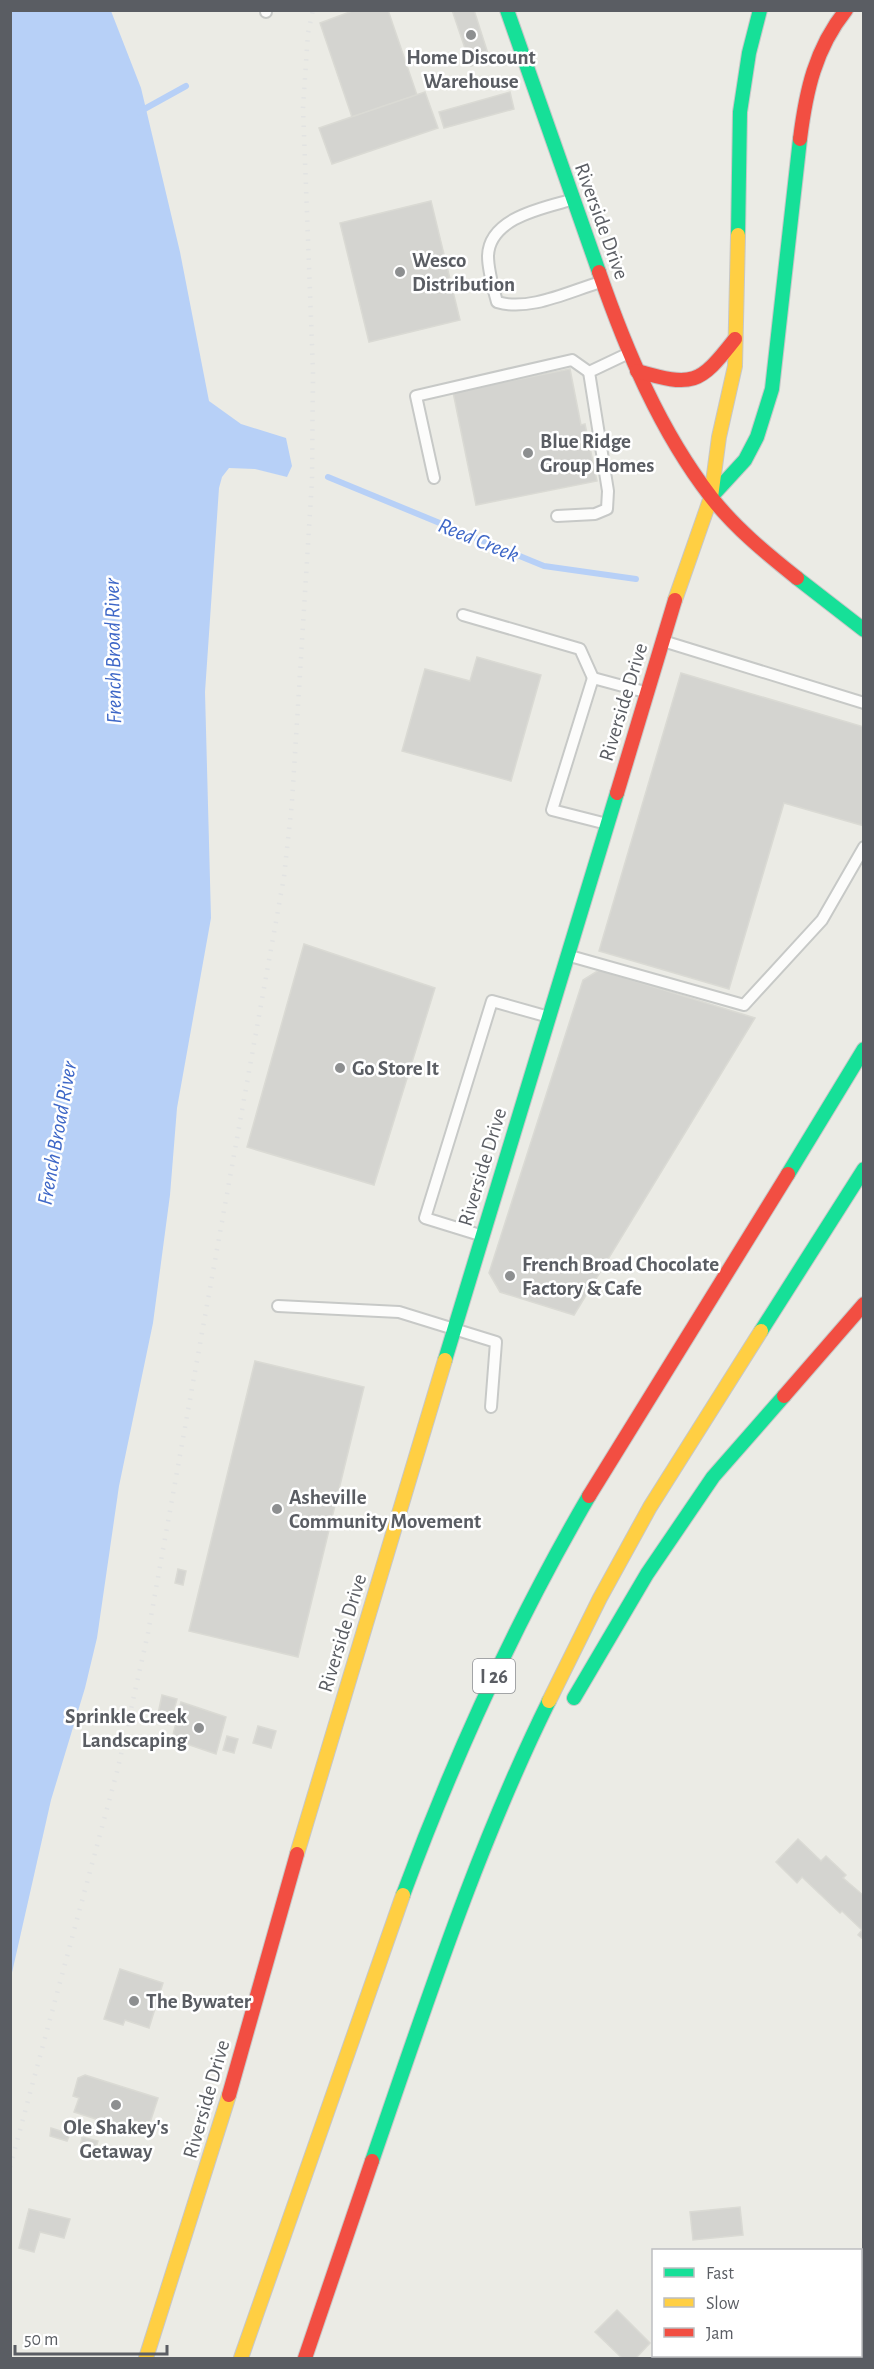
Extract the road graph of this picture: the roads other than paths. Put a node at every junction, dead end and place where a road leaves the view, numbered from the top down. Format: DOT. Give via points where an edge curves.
graph roads {
  1 [pos="507,10"];
  2 [pos="760,10"];
  3 [pos="846,10"];
  4 [pos="572,200"];
  5 [pos="602,282"];
  6 [pos="735,339"];
  7 [pos="629,352"];
  8 [pos="637,371"];
  9 [pos="589,372"];
  10 [pos="434,478"];
  11 [pos="711,497"];
  12 [pos="556,516"];
  13 [pos="463,615"];
  14 [pos="864,630"];
  15 [pos="663,640"];
  16 [pos="593,678"];
  17 [pos="648,693"];
  18 [pos="864,703"];
  19 [pos="607,824"];
  20 [pos="864,848"];
  21 [pos="567,956"];
  22 [pos="549,1017"];
  23 [pos="864,1049"];
  24 [pos="864,1169"];
  25 [pos="483,1236"];
  26 [pos="864,1304"];
  27 [pos="278,1306"];
  28 [pos="454,1328"];
  29 [pos="491,1407"];
  30 [pos="565,1714"];
  31 [pos="498,1852"];
  32 [pos="434,1981"];
  33 [pos="146,2358"];
  34 [pos="241,2358"];
  35 [pos="305,2358"];
  1 -- 4 [label="main road, Riverside Drive"];
  2 -- 6 [label="main road" via="748,52 740,112"];
  3 -- 11 [label="main road" via="820,46 805,102 771,396 761,428 744,461"];
  4 -- 5 [label="main road, Riverside Drive"];
  4 -- 5 [label="lane" via="523,214 499,230 488,254 496,302 525,304"];
  5 -- 7 [label="main road, Riverside Drive"];
  6 -- 8 [label="main road" via="710,373 692,381 677,382"];
  6 -- 11 [label="main road" via="735,366"];
  7 -- 8 [label="main road, Riverside Drive"];
  7 -- 9 [label="lane"];
  8 -- 11 [label="main road, Riverside Drive" via="658,414"];
  9 -- 10 [label="lane" via="572,360 416,396"];
  9 -- 12 [label="lane" via="608,491 607,509 595,514"];
  11 -- 14 [label="main road" via="764,552"];
  11 -- 15 [label="main road, Riverside Drive"];
  13 -- 16 [label="lane" via="580,649"];
  15 -- 17 [label="main road, Riverside Drive"];
  15 -- 18 [label="lane"];
  16 -- 17 [label="lane"];
  16 -- 19 [label="lane" via="552,810"];
  17 -- 19 [label="main road, Riverside Drive"];
  19 -- 21 [label="main road, Riverside Drive"];
  20 -- 21 [label="lane" via="822,920 744,1005"];
  21 -- 22 [label="main road, Riverside Drive"];
  22 -- 25 [label="main road, Riverside Drive"];
  22 -- 25 [label="lane" via="492,1001 425,1218"];
  23 -- 34 [label="main road, I 26" via="599,1478 498,1669 410,1873"];
  24 -- 32 [label="main road" via="651,1507 600,1598 489,1829"];
  25 -- 28 [label="main road, Riverside Drive"];
  26 -- 30 [label="main road" via="713,1478 647,1574"];
  27 -- 28 [label="lane" via="399,1312"];
  28 -- 29 [label="lane" via="496,1342"];
  28 -- 33 [label="main road, Riverside Drive" via="289,1879 211,2158"];
  31 -- 32 [label="main road" via="452,1961"];
  32 -- 35 [label="main road"];
}
